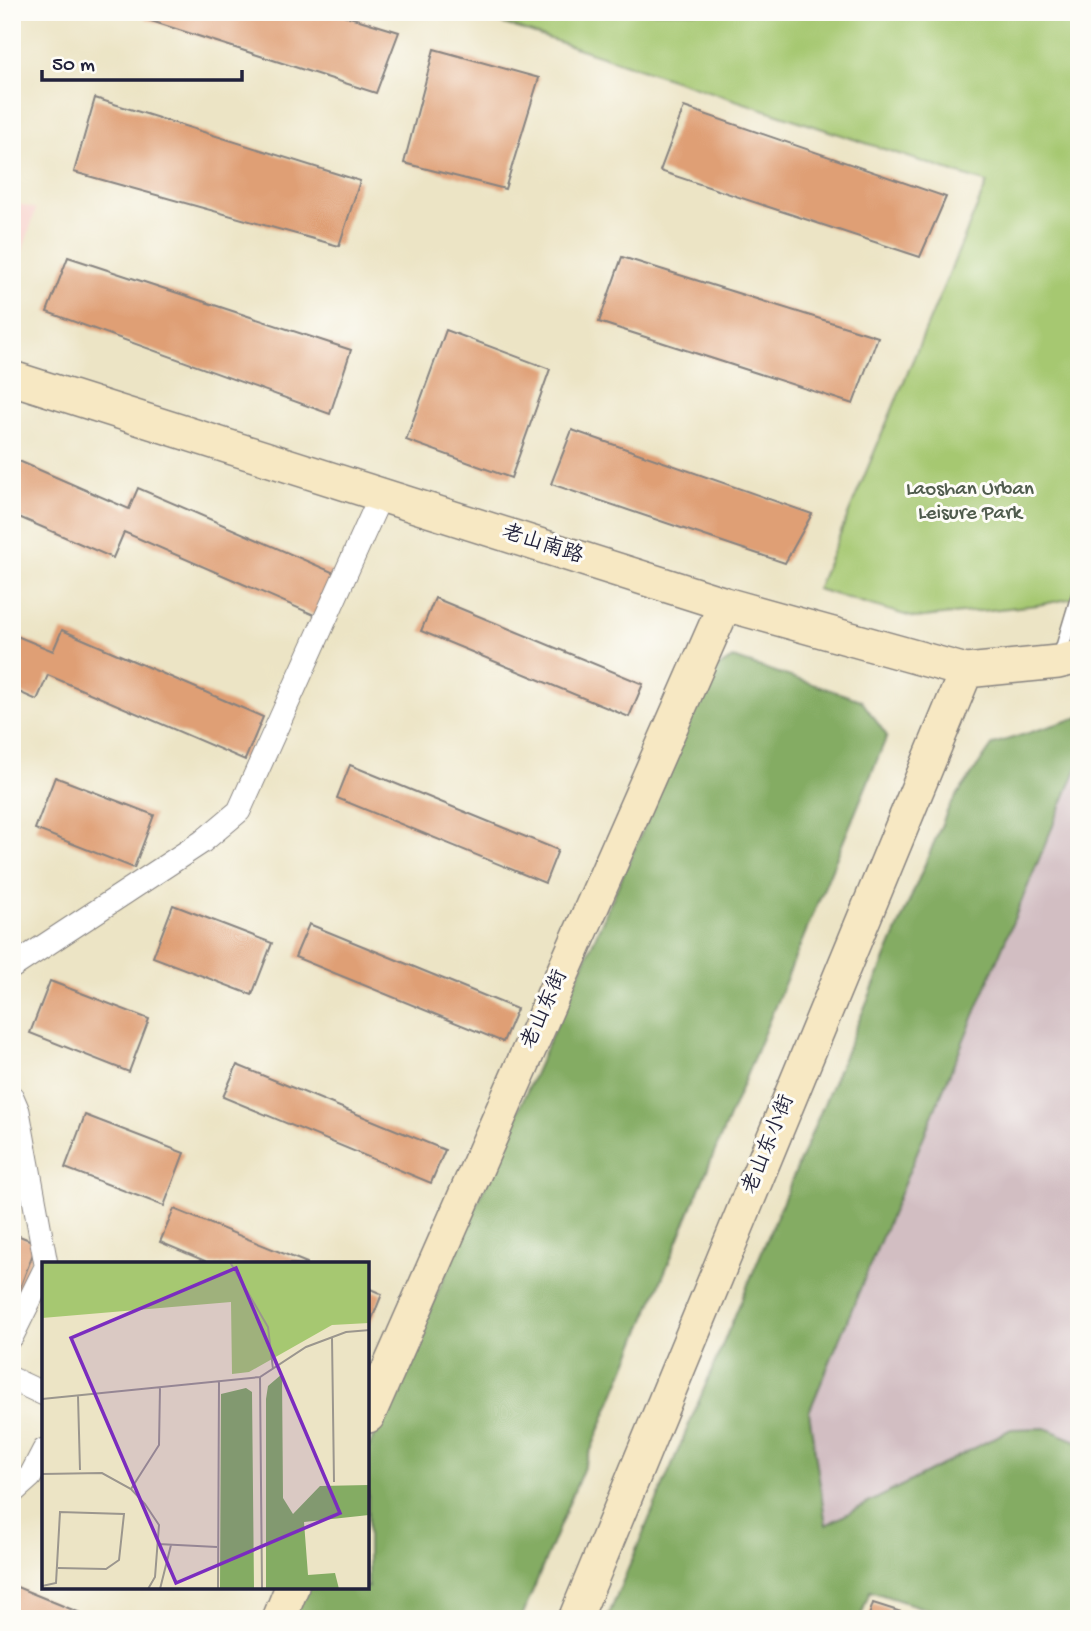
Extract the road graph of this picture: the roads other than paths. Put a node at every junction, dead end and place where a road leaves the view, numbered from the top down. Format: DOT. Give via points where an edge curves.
graph roads {
  1 [pos="12,378"];
  2 [pos="381,495"];
  3 [pos="1079,591"];
  4 [pos="725,604"];
  5 [pos="1068,660"];
  6 [pos="966,671"];
  7 [pos="12,967"];
  8 [pos="12,1097"];
  9 [pos="46,1262"];
  10 [pos="42,1275"];
  11 [pos="12,1336"];
  12 [pos="12,1379"];
  13 [pos="42,1393"];
  14 [pos="369,1414"];
  15 [pos="42,1454"];
  16 [pos="12,1493"];
  17 [pos="291,1589"];
  18 [pos="279,1619"];
  19 [pos="575,1619"];
  1 -- 2 [label="street, 老山南路"];
  2 -- 4 [label="street, 老山南路"];
  2 -- 7 [label="street" via="239,811 202,842"];
  3 -- 5 [label="lane"];
  4 -- 6 [label="street, 老山南路"];
  4 -- 14 [label="street, 老山东街"];
  5 -- 6 [label="street, 老山南路"];
  6 -- 19 [label="street, 老山东小街"];
  8 -- 9 [label="street"];
  10 -- 11 [label="street"];
  12 -- 13 [label="street"];
  15 -- 16 [label="street" via="30,1477"];
  17 -- 18 [label="street"];
}
